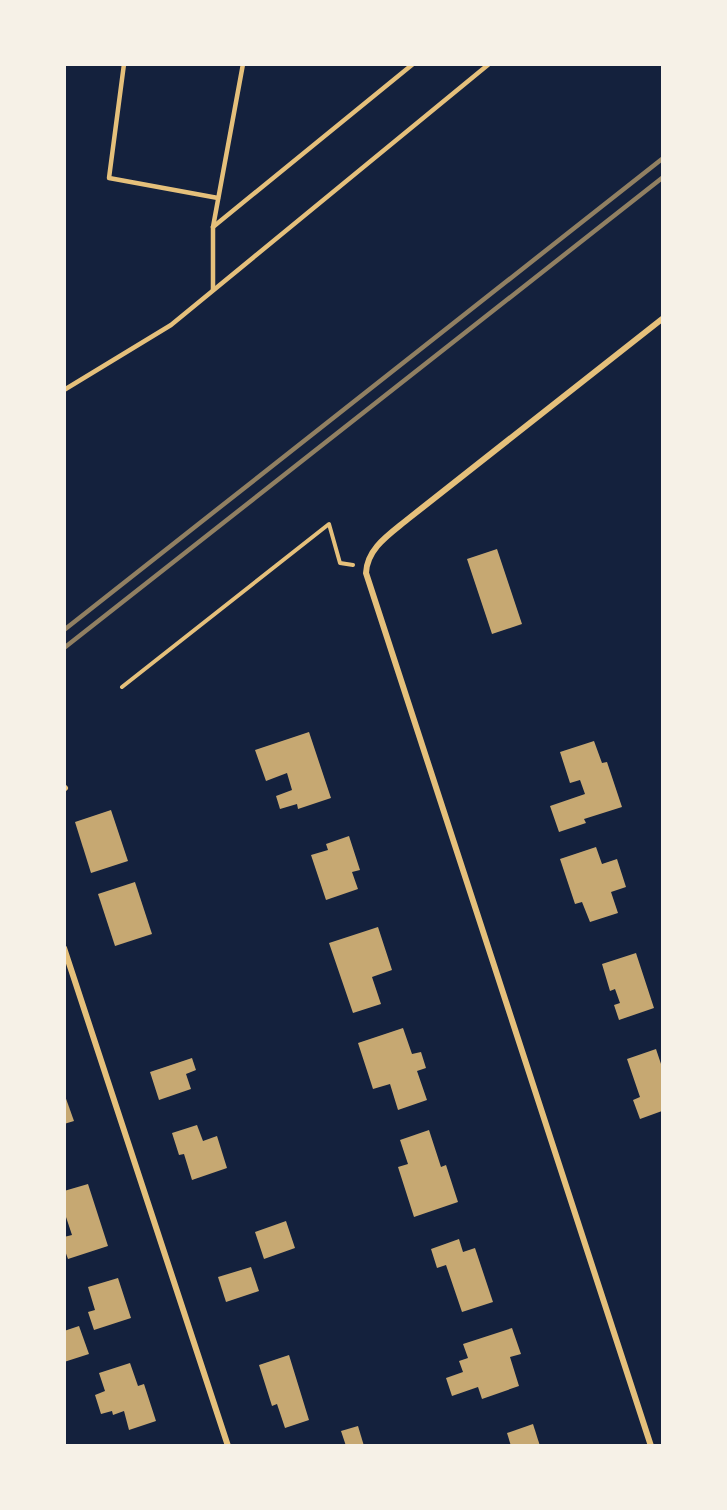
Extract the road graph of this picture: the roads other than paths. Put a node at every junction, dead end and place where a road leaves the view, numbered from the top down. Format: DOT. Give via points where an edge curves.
graph roads {
  1 [pos="124,64"];
  2 [pos="243,64"];
  3 [pos="413,64"];
  4 [pos="489,64"];
  5 [pos="218,198"];
  6 [pos="213,227"];
  7 [pos="213,290"];
  8 [pos="663,319"];
  9 [pos="64,390"];
  10 [pos="64,948"];
  11 [pos="228,1446"];
  12 [pos="651,1446"];
  1 -- 5 [label="lane" via="109,178"];
  2 -- 5 [label="lane"];
  3 -- 6 [label="lane"];
  4 -- 7 [label="lane"];
  5 -- 6 [label="lane"];
  6 -- 7 [label="lane"];
  7 -- 9 [label="lane" via="171,325"];
  8 -- 12 [label="street" via="408,519 374,549 366,567 367,580"];
  10 -- 11 [label="street"];
}
